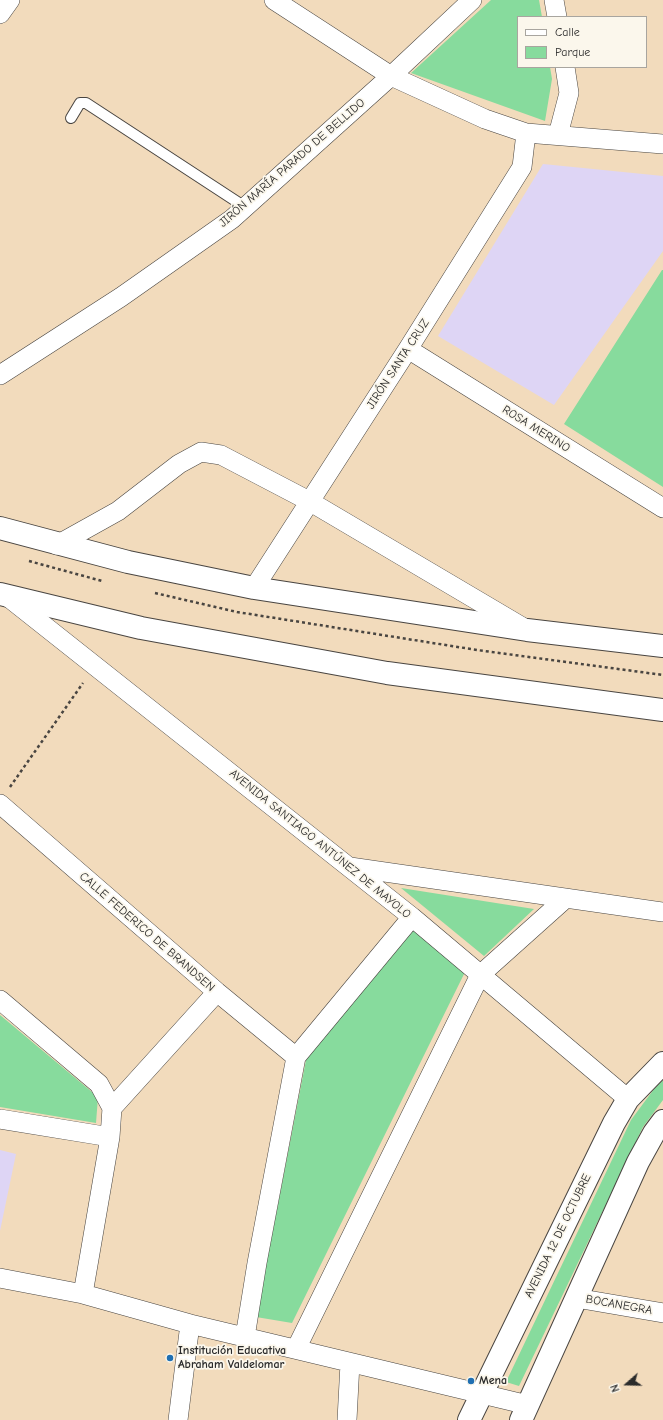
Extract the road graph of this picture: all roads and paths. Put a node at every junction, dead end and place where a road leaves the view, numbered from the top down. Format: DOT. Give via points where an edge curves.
graph roads {
  1 [pos="10,0"];
  2 [pos="274,0"];
  3 [pos="472,0"];
  4 [pos="554,0"];
  5 [pos="0,14"];
  6 [pos="557,16"];
  7 [pos="565,68"];
  8 [pos="391,76"];
  9 [pos="71,118"];
  10 [pos="526,133"];
  11 [pos="558,135"];
  12 [pos="663,144"];
  13 [pos="245,207"];
  14 [pos="408,350"];
  15 [pos="0,375"];
  16 [pos="309,501"];
  17 [pos="663,508"];
  18 [pos="0,528"];
  19 [pos="57,545"];
  20 [pos="254,588"];
  21 [pos="3,595"];
  22 [pos="527,630"];
  23 [pos="663,646"];
  24 [pos="96,666"];
  25 [pos="663,710"];
  26 [pos="9,787"];
  27 [pos="0,804"];
  28 [pos="350,867"];
  29 [pos="566,898"];
  30 [pos="663,912"];
  31 [pos="412,917"];
  32 [pos="480,975"];
  33 [pos="217,992"];
  34 [pos="0,1000"];
  35 [pos="296,1057"];
  36 [pos="663,1063"];
  37 [pos="628,1099"];
  38 [pos="112,1108"];
  39 [pos="0,1119"];
  40 [pos="663,1121"];
  41 [pos="110,1137"];
  42 [pos="0,1278"];
  43 [pos="83,1294"];
  44 [pos="576,1298"];
  45 [pos="663,1313"];
  46 [pos="190,1324"];
  47 [pos="245,1337"];
  48 [pos="296,1350"];
  49 [pos="350,1363"];
  50 [pos="481,1394"];
  51 [pos="524,1413"];
  52 [pos="178,1420"];
  53 [pos="347,1420"];
  54 [pos="469,1420"];
  1 -- 5 [label="street"];
  2 -- 8 [label="street"];
  3 -- 8 [label="street, JIRÓN MARÍA PARADO DE BELLIDO"];
  4 -- 6 [label="street"];
  7 -- 11 [label="street" via="569,93"];
  8 -- 10 [label="street" via="485,119"];
  8 -- 13 [label="street, JIRÓN MARÍA PARADO DE BELLIDO"];
  9 -- 13 [label="lane" via="80,103 86,103"];
  10 -- 11 [label="street"];
  10 -- 14 [label="street, JIRÓN SANTA CRUZ" via="522,167"];
  11 -- 12 [label="street"];
  13 -- 15 [label="street, JIRÓN MARÍA PARADO DE BELLIDO" via="232,219 121,297"];
  14 -- 16 [label="street, JIRÓN SANTA CRUZ"];
  14 -- 17 [label="street, ROSA MERINO"];
  16 -- 19 [label="street" via="221,455 201,452 179,464 118,511"];
  16 -- 20 [label="street, JIRÓN SANTA CRUZ"];
  16 -- 22 [label="street"];
  18 -- 19 [label="main road"];
  19 -- 20 [label="main road"];
  20 -- 22 [label="main road"];
  21 -- 24 [label="street, AVENIDA SANTIAGO ANTÚNEZ DE MAYOLO"];
  21 -- 25 [label="main road, AVENIDA SANTIAGO ANTÚNEZ DE MAYOLO" via="141,628 387,673"];
  22 -- 23 [label="main road"];
  24 -- 26 [label="path"];
  24 -- 28 [label="street, AVENIDA SANTIAGO ANTÚNEZ DE MAYOLO"];
  27 -- 33 [label="street, CALLE FEDERICO DE BRANDSEN"];
  28 -- 29 [label="street"];
  28 -- 31 [label="street, AVENIDA SANTIAGO ANTÚNEZ DE MAYOLO"];
  29 -- 30 [label="street"];
  29 -- 32 [label="street"];
  31 -- 32 [label="street, AVENIDA SANTIAGO ANTÚNEZ DE MAYOLO"];
  31 -- 35 [label="street"];
  32 -- 37 [label="street, AVENIDA SANTIAGO ANTÚNEZ DE MAYOLO"];
  32 -- 48 [label="street"];
  33 -- 35 [label="street, CALLE FEDERICO DE BRANDSEN"];
  33 -- 38 [label="street"];
  34 -- 38 [label="street" via="99,1084"];
  35 -- 47 [label="street"];
  36 -- 37 [label="main road, AVENIDA 12 DE OCTUBRE"];
  37 -- 50 [label="main road, AVENIDA 12 DE OCTUBRE"];
  38 -- 41 [label="street"];
  39 -- 41 [label="street"];
  40 -- 44 [label="main road" via="638,1162"];
  41 -- 43 [label="street"];
  42 -- 43 [label="street"];
  43 -- 46 [label="street"];
  44 -- 45 [label="street, BOCANEGRA"];
  44 -- 51 [label="main road"];
  46 -- 47 [label="street"];
  46 -- 52 [label="street"];
  47 -- 48 [label="street"];
  48 -- 49 [label="street"];
  49 -- 50 [label="street"];
  49 -- 53 [label="street"];
  50 -- 51 [label="street"];
  50 -- 54 [label="main road, AVENIDA 12 DE OCTUBRE"];
}
